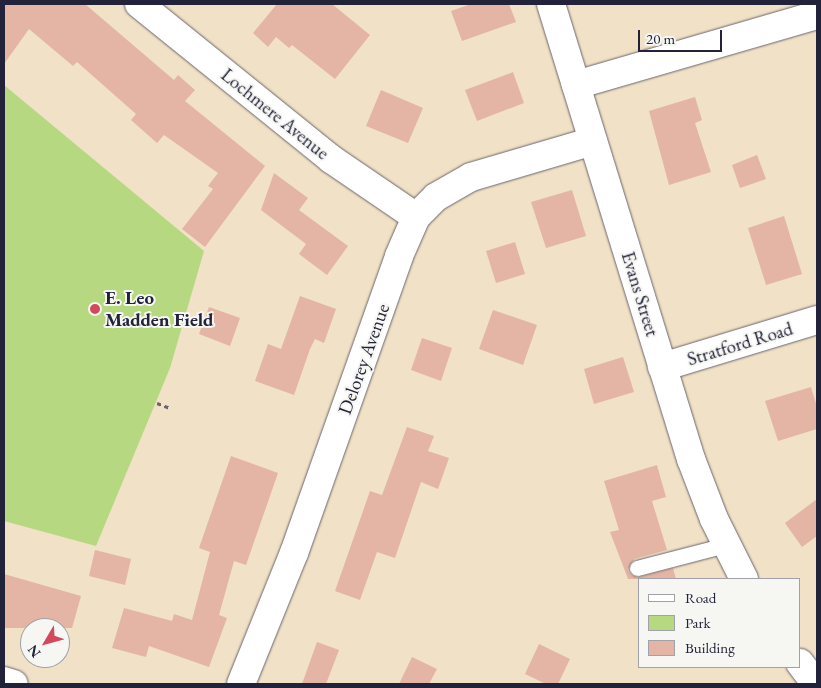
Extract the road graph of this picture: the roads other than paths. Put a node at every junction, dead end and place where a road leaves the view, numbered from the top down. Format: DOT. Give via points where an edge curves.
graph roads {
  1 [pos="139,4"];
  2 [pos="551,4"];
  3 [pos="817,15"];
  4 [pos="576,85"];
  5 [pos="593,141"];
  6 [pos="416,217"];
  7 [pos="817,320"];
  8 [pos="662,367"];
  9 [pos="726,545"];
  10 [pos="637,568"];
  11 [pos="743,578"];
  12 [pos="801,664"];
  13 [pos="4,682"];
  14 [pos="14,684"];
  15 [pos="241,684"];
  16 [pos="816,684"];
  1 -- 6 [label="street, Lochmere Avenue" via="331,159"];
  2 -- 4 [label="street, Evans Street"];
  3 -- 4 [label="street"];
  4 -- 5 [label="street, Evans Street"];
  5 -- 6 [label="street, Delorey Avenue" via="471,177 436,198"];
  5 -- 8 [label="street, Evans Street"];
  6 -- 15 [label="street, Delorey Avenue" via="399,256 294,553"];
  7 -- 8 [label="street, Stratford Road"];
  8 -- 9 [label="street, Evans Street" via="691,459"];
  9 -- 10 [label="lane"];
  9 -- 11 [label="street, Evans Street"];
  12 -- 16 [label="street"];
  13 -- 14 [label="street"];
}
